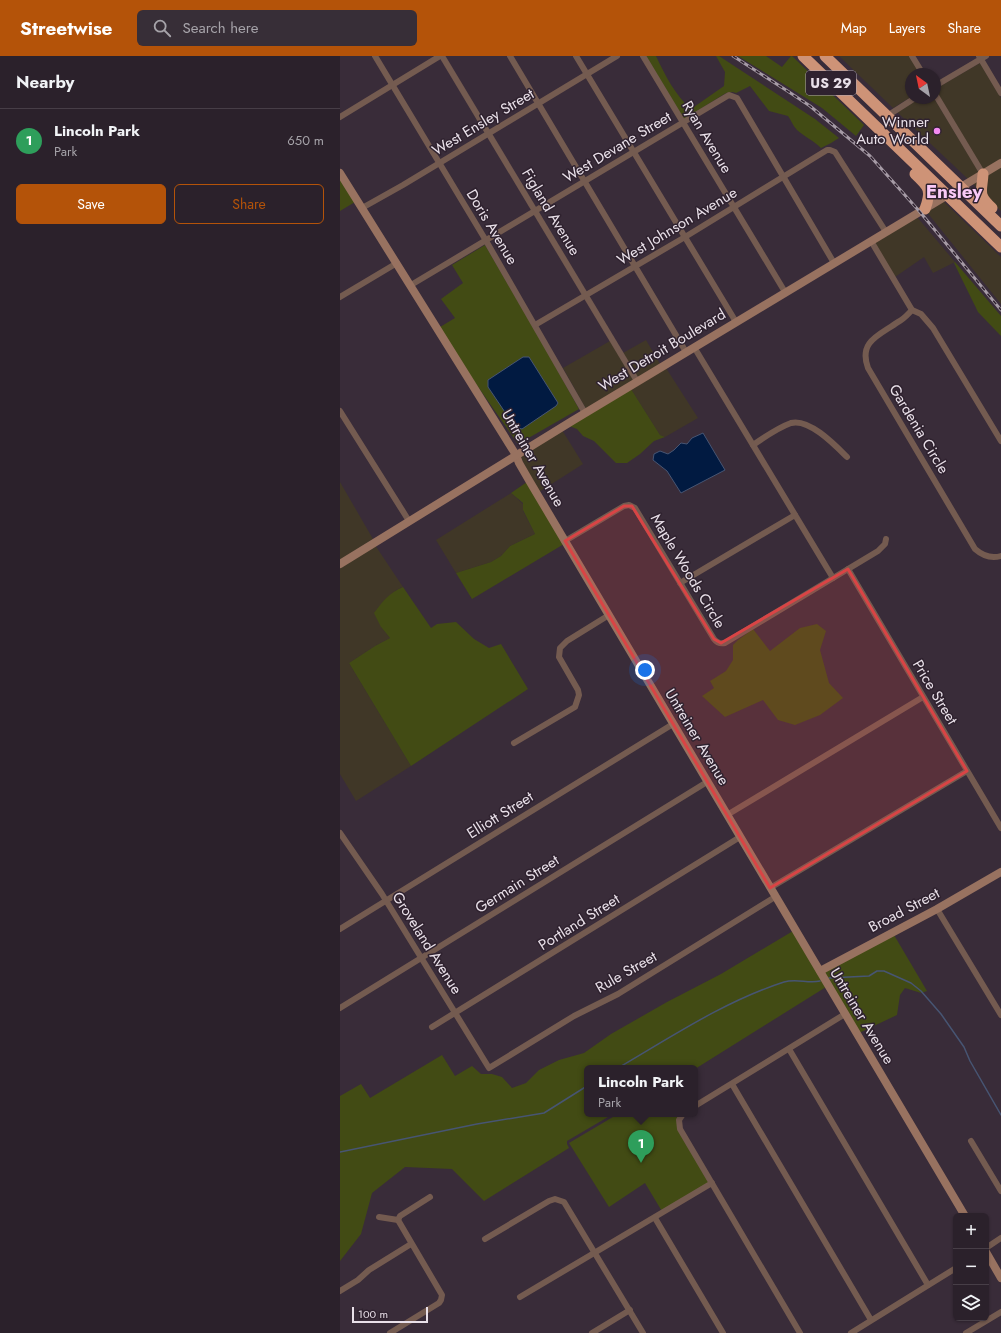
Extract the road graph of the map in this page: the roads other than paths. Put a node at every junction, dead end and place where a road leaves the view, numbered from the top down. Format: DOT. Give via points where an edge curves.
graph roads {
  1 [pos="375,56"];
  2 [pos="441,56"];
  3 [pos="510,56"];
  4 [pos="576,56"];
  5 [pos="617,56"];
  6 [pos="643,56"];
  7 [pos="803,56"];
  8 [pos="824,56"];
  9 [pos="912,56"];
  10 [pos="982,57"];
  11 [pos="919,68"];
  12 [pos="587,74"];
  13 [pos="941,82"];
  14 [pos="392,85"];
  15 [pos="1001,92"];
  16 [pos="538,104"];
  17 [pos="906,104"];
  18 [pos="941,104"];
  19 [pos="859,110"];
  20 [pos="887,116"];
  21 [pos="340,117"];
  22 [pos="683,122"];
  23 [pos="875,126"];
  24 [pos="489,134"];
  25 [pos="634,152"];
  26 [pos="439,163"];
  27 [pos="1001,163"];
  28 [pos="340,173"];
  29 [pos="983,174"];
  30 [pos="783,177"];
  31 [pos="585,182"];
  32 [pos="961,187"];
  33 [pos="947,195"];
  34 [pos="734,207"];
  35 [pos="362,208"];
  36 [pos="924,209"];
  37 [pos="536,211"];
  38 [pos="1001,217"];
  39 [pos="1001,226"];
  40 [pos="886,232"];
  41 [pos="1001,234"];
  42 [pos="685,237"];
  43 [pos="485,241"];
  44 [pos="871,242"];
  45 [pos="1001,247"];
  46 [pos="397,263"];
  47 [pos="834,263"];
  48 [pos="636,266"];
  49 [pos="411,285"];
  50 [pos="785,292"];
  51 [pos="586,295"];
  52 [pos="340,297"];
  53 [pos="912,310"];
  54 [pos="736,322"];
  55 [pos="535,325"];
  56 [pos="694,347"];
  57 [pos="686,352"];
  58 [pos="637,381"];
  59 [pos="340,411"];
  60 [pos="585,413"];
  61 [pos="1001,441"];
  62 [pos="753,445"];
  63 [pos="516,455"];
  64 [pos="847,457"];
  65 [pos="795,515"];
  66 [pos="409,521"];
  67 [pos="886,539"];
  68 [pos="565,541"];
  69 [pos="1001,556"];
  70 [pos="340,564"];
  71 [pos="848,569"];
  72 [pos="833,578"];
  73 [pos="680,583"];
  74 [pos="608,614"];
  75 [pos="923,696"];
  76 [pos="673,724"];
  77 [pos="514,743"];
  78 [pos="967,771"];
  79 [pos="707,782"];
  80 [pos="727,815"];
  81 [pos="1001,828"];
  82 [pos="340,833"];
  83 [pos="740,838"];
  84 [pos="1001,872"];
  85 [pos="770,888"];
  86 [pos="775,897"];
  87 [pos="386,901"];
  88 [pos="937,909"];
  89 [pos="340,929"];
  90 [pos="422,958"];
  91 [pos="820,971"];
  92 [pos="340,1008"];
  93 [pos="455,1013"];
  94 [pos="845,1014"];
  95 [pos="1001,1015"];
  96 [pos="432,1027"];
  97 [pos="789,1049"];
  98 [pos="489,1068"];
  99 [pos="732,1084"];
  100 [pos="698,1104"];
  101 [pos="681,1117"];
  102 [pos="971,1141"];
  103 [pos="712,1183"];
  104 [pos="1001,1191"];
  105 [pos="430,1197"];
  106 [pos="963,1213"];
  107 [pos="379,1217"];
  108 [pos="655,1218"];
  109 [pos="398,1220"];
  110 [pos="1001,1238"];
  111 [pos="485,1239"];
  112 [pos="411,1244"];
  113 [pos="989,1246"];
  114 [pos="595,1252"];
  115 [pos="989,1257"];
  116 [pos="953,1270"];
  117 [pos="1001,1278"];
  118 [pos="928,1285"];
  119 [pos="340,1291"];
  120 [pos="520,1297"];
  121 [pos="630,1310"];
  122 [pos="1001,1312"];
  123 [pos="871,1320"];
  124 [pos="390,1333"];
  125 [pos="592,1333"];
  126 [pos="644,1333"];
  127 [pos="723,1333"];
  128 [pos="800,1333"];
  129 [pos="850,1333"];
  130 [pos="966,1333"];
  1 -- 14 [label="street, Doris Avenue"];
  2 -- 14 [label="street"];
  2 -- 24 [label="street, Figland Avenue"];
  3 -- 16 [label="street"];
  4 -- 12 [label="street"];
  5 -- 12 [label="street, West Ensley Street"];
  6 -- 22 [label="street, Ryan Avenue"];
  7 -- 19 [label="highway, US 29"];
  8 -- 20 [label="highway, US 29"];
  9 -- 11 [label="street"];
  10 -- 13 [label="street"];
  10 -- 15 [label="street"];
  12 -- 16 [label="street, West Ensley Street"];
  12 -- 25 [label="street"];
  14 -- 21 [label="street"];
  14 -- 26 [label="street, Doris Avenue"];
  16 -- 24 [label="street, West Ensley Street"];
  16 -- 31 [label="street"];
  17 -- 20 [label="street"];
  18 -- 29 [label="street"];
  19 -- 23 [label="highway, US 29"];
  19 -- 36 [label="highway" via="860,120 928,188 929,196"];
  20 -- 32 [label="highway, US 29"];
  22 -- 25 [label="street, West Devane Street"];
  22 -- 30 [label="street, West Devane Street" via="727,96 734,96"];
  22 -- 34 [label="street, Ryan Avenue"];
  23 -- 32 [label="highway" via="889,132 942,182 950,187"];
  23 -- 33 [label="highway, US 29"];
  24 -- 26 [label="street, West Ensley Street"];
  24 -- 37 [label="street, Figland Avenue"];
  25 -- 31 [label="street, West Devane Street"];
  25 -- 42 [label="street"];
  26 -- 35 [label="street, West Ensley Street"];
  26 -- 43 [label="street, Doris Avenue"];
  27 -- 29 [label="street, West Detroit Boulevard"];
  28 -- 35 [label="street, Untreiner Avenue"];
  29 -- 32 [label="street, West Detroit Boulevard"];
  29 -- 38 [label="highway" via="981,194"];
  30 -- 34 [label="street, West Johnson Avenue"];
  30 -- 40 [label="street, West Johnson Avenue" via="827,150 833,150"];
  30 -- 47 [label="street"];
  31 -- 37 [label="street, West Devane Street"];
  31 -- 48 [label="street"];
  32 -- 33 [label="street, West Detroit Boulevard"];
  32 -- 39 [label="highway, US 29"];
  33 -- 36 [label="street, West Detroit Boulevard"];
  33 -- 41 [label="highway" via="958,195 967,201"];
  33 -- 45 [label="highway, US 29"];
  34 -- 42 [label="street, West Johnson Avenue"];
  34 -- 50 [label="street, Ryan Avenue"];
  35 -- 46 [label="street, Untreiner Avenue"];
  36 -- 40 [label="street, West Detroit Boulevard"];
  37 -- 43 [label="street, West Devane Street"];
  37 -- 51 [label="street, Figland Avenue"];
  40 -- 44 [label="street, West Detroit Boulevard"];
  42 -- 48 [label="street, West Johnson Avenue"];
  42 -- 54 [label="street"];
  43 -- 49 [label="street, West Devane Street"];
  43 -- 55 [label="street, Doris Avenue"];
  44 -- 47 [label="street, West Detroit Boulevard"];
  44 -- 53 [label="street"];
  46 -- 49 [label="street, Untreiner Avenue"];
  46 -- 52 [label="street"];
  47 -- 50 [label="street, West Detroit Boulevard"];
  48 -- 51 [label="street, West Johnson Avenue"];
  48 -- 57 [label="street"];
  49 -- 63 [label="street, Untreiner Avenue"];
  50 -- 54 [label="street, West Detroit Boulevard"];
  51 -- 55 [label="street, West Johnson Avenue"];
  51 -- 58 [label="street, Figland Avenue"];
  53 -- 61 [label="street" via="924,317 933,328"];
  53 -- 69 [label="street, Gardenia Circle" via="901,321 870,342 866,352 866,363 975,549 988,557"];
  54 -- 56 [label="street, West Detroit Boulevard"];
  55 -- 60 [label="street, Doris Avenue"];
  56 -- 57 [label="street, West Detroit Boulevard"];
  56 -- 62 [label="street"];
  57 -- 58 [label="street, West Detroit Boulevard"];
  58 -- 60 [label="street, West Detroit Boulevard"];
  59 -- 66 [label="street"];
  60 -- 63 [label="street, West Detroit Boulevard"];
  62 -- 64 [label="street" via="787,425 798,422 817,430"];
  62 -- 65 [label="street"];
  63 -- 66 [label="street, West Detroit Boulevard"];
  63 -- 68 [label="street, Untreiner Avenue"];
  65 -- 72 [label="street"];
  65 -- 73 [label="street"];
  66 -- 70 [label="street, West Detroit Boulevard"];
  67 -- 71 [label="street, Maple Woods Circle" via="878,551"];
  68 -- 73 [label="street, Maple Woods Circle" via="624,506 632,506"];
  68 -- 74 [label="street, Untreiner Avenue"];
  71 -- 72 [label="street, Maple Woods Circle"];
  71 -- 75 [label="street, Price Street"];
  72 -- 73 [label="street, Maple Woods Circle" via="721,644 714,639"];
  74 -- 76 [label="street, Untreiner Avenue"];
  74 -- 77 [label="street" via="560,648 559,657 578,690 579,695 574,707"];
  75 -- 78 [label="street, Price Street"];
  75 -- 80 [label="street"];
  76 -- 79 [label="street, Untreiner Avenue"];
  76 -- 87 [label="street, Elliott Street"];
  78 -- 81 [label="street, Price Street"];
  78 -- 85 [label="street"];
  79 -- 80 [label="street, Untreiner Avenue"];
  79 -- 90 [label="street, Germain Street"];
  80 -- 83 [label="street, Untreiner Avenue"];
  82 -- 87 [label="street, Groveland Avenue"];
  83 -- 85 [label="street, Untreiner Avenue"];
  83 -- 93 [label="street, Portland Street"];
  84 -- 88 [label="street, Broad Street"];
  85 -- 86 [label="street, Untreiner Avenue"];
  86 -- 91 [label="street, Untreiner Avenue"];
  86 -- 98 [label="street, Rule Street" via="618,994 574,1016"];
  87 -- 89 [label="street, Elliott Street"];
  87 -- 90 [label="street, Groveland Avenue"];
  88 -- 91 [label="street, Broad Street"];
  88 -- 95 [label="street"];
  90 -- 92 [label="street, Germain Street"];
  90 -- 93 [label="street, Groveland Avenue"];
  91 -- 94 [label="street, Untreiner Avenue"];
  93 -- 96 [label="street, Portland Street"];
  93 -- 98 [label="street, Groveland Avenue"];
  94 -- 97 [label="street"];
  94 -- 106 [label="street, Untreiner Avenue"];
  97 -- 99 [label="street"];
  97 -- 118 [label="street"];
  99 -- 100 [label="street"];
  99 -- 123 [label="street"];
  101 -- 103 [label="street" via="680,1129"];
  102 -- 104 [label="street"];
  103 -- 108 [label="street"];
  103 -- 128 [label="street"];
  105 -- 109 [label="street" via="400,1216"];
  107 -- 109 [label="street"];
  108 -- 114 [label="street"];
  108 -- 127 [label="street"];
  109 -- 112 [label="street"];
  110 -- 113 [label="street"];
  111 -- 114 [label="street" via="555,1199 566,1204"];
  112 -- 119 [label="street"];
  112 -- 124 [label="street" via="442,1297 439,1303"];
  114 -- 120 [label="street"];
  114 -- 121 [label="street"];
  115 -- 117 [label="street"];
  116 -- 118 [label="street"];
  118 -- 123 [label="street"];
  121 -- 125 [label="street"];
  121 -- 126 [label="street"];
  122 -- 130 [label="street"];
  123 -- 129 [label="street"];
}
